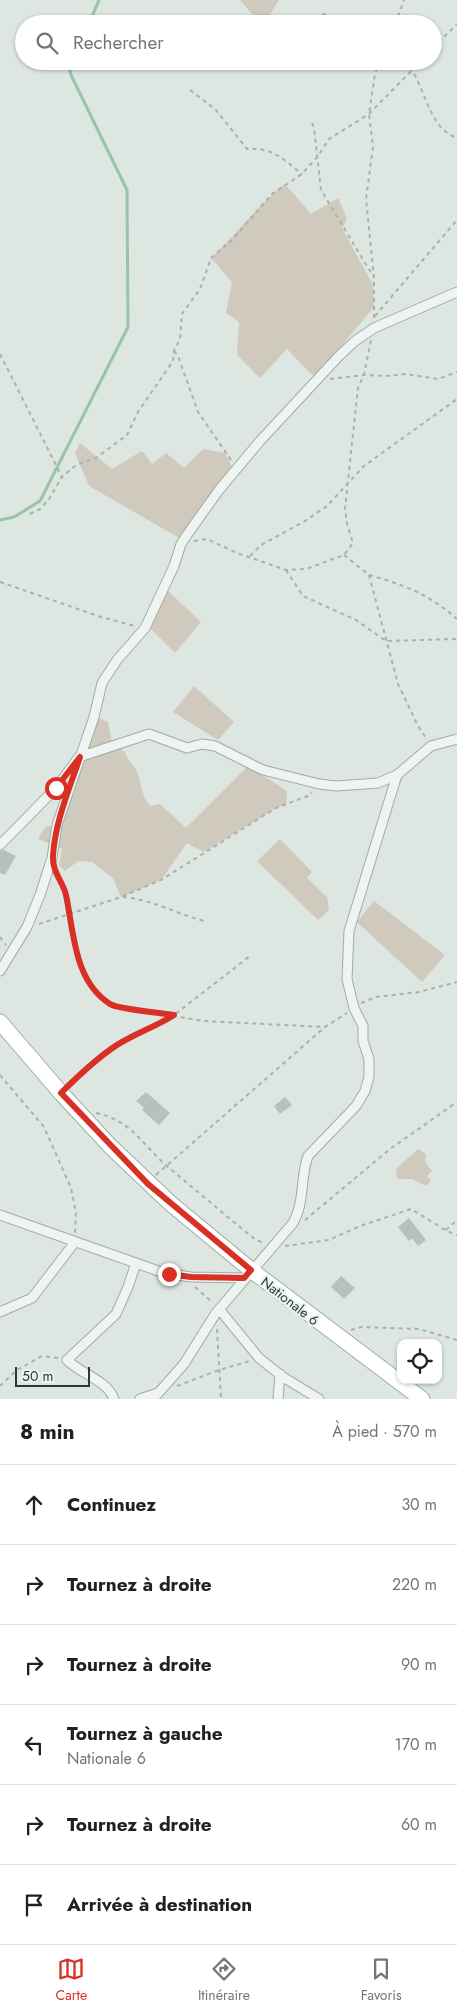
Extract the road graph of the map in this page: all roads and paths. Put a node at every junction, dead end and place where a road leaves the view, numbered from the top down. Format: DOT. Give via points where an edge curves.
graph roads {
  1 [pos="404,0"];
  2 [pos="322,14"];
  3 [pos="328,15"];
  4 [pos="398,15"];
  5 [pos="457,24"];
  6 [pos="442,39"];
  7 [pos="377,70"];
  8 [pos="412,70"];
  9 [pos="190,90"];
  10 [pos="369,114"];
  11 [pos="312,122"];
  12 [pos="457,138"];
  13 [pos="318,156"];
  14 [pos="302,174"];
  15 [pos="457,220"];
  16 [pos="374,278"];
  17 [pos="457,292"];
  18 [pos="375,316"];
  19 [pos="372,325"];
  20 [pos="174,350"];
  21 [pos="0,354"];
  22 [pos="457,372"];
  23 [pos="364,375"];
  24 [pos="315,382"];
  25 [pos="457,398"];
  26 [pos="236,469"];
  27 [pos="62,477"];
  28 [pos="347,483"];
  29 [pos="30,514"];
  30 [pos="181,544"];
  31 [pos="344,555"];
  32 [pos="250,556"];
  33 [pos="286,570"];
  34 [pos="369,575"];
  35 [pos="0,582"];
  36 [pos="457,619"];
  37 [pos="145,628"];
  38 [pos="457,640"];
  39 [pos="386,641"];
  40 [pos="457,739"];
  41 [pos="431,746"];
  42 [pos="80,757"];
  43 [pos="397,774"];
  44 [pos="319,784"];
  45 [pos="0,845"];
  46 [pos="52,858"];
  47 [pos="121,897"];
  48 [pos="69,915"];
  49 [pos="204,921"];
  50 [pos="27,927"];
  51 [pos="250,956"];
  52 [pos="0,971"];
  53 [pos="457,983"];
  54 [pos="354,1008"];
  55 [pos="174,1015"];
  56 [pos="0,1022"];
  57 [pos="325,1027"];
  58 [pos="0,1075"];
  59 [pos="61,1093"];
  60 [pos="457,1102"];
  61 [pos="94,1112"];
  62 [pos="166,1165"];
  63 [pos="148,1184"];
  64 [pos="0,1215"];
  65 [pos="457,1220"];
  66 [pos="301,1223"];
  67 [pos="446,1230"];
  68 [pos="457,1235"];
  69 [pos="75,1242"];
  70 [pos="273,1248"];
  71 [pos="136,1263"];
  72 [pos="247,1274"];
  73 [pos="183,1276"];
  74 [pos="218,1309"];
  75 [pos="0,1312"];
  76 [pos="334,1335"];
  77 [pos="457,1340"];
  78 [pos="260,1358"];
  79 [pos="67,1360"];
  80 [pos="219,1370"];
  81 [pos="280,1374"];
  82 [pos="0,1386"];
  83 [pos="156,1396"];
  84 [pos="114,1399"];
  85 [pos="140,1399"];
  86 [pos="221,1399"];
  87 [pos="278,1399"];
  88 [pos="319,1399"];
  89 [pos="422,1399"];
  1 -- 4 [label="path"];
  2 -- 3 [label="path"];
  5 -- 6 [label="path"];
  7 -- 10 [label="path"];
  8 -- 10 [label="path"];
  8 -- 12 [label="path" via="435,118 441,127"];
  9 -- 14 [label="path" via="216,110 247,149 272,151"];
  10 -- 13 [label="path" via="329,139"];
  10 -- 16 [label="path" via="373,147 366,199"];
  11 -- 13 [label="path"];
  13 -- 14 [label="path"];
  13 -- 16 [label="path" via="321,190"];
  14 -- 20 [label="path" via="272,194 212,258 200,289 182,314 180,339"];
  15 -- 18 [label="path"];
  16 -- 18 [label="path"];
  17 -- 19 [label="street"];
  18 -- 19 [label="path"];
  18 -- 19 [label="path"];
  19 -- 23 [label="path"];
  19 -- 24 [label="street"];
  20 -- 26 [label="path" via="198,412"];
  20 -- 27 [label="path" via="173,361 138,412 127,435 96,458 76,464"];
  21 -- 27 [label="path"];
  22 -- 23 [label="path" via="438,379 406,374"];
  23 -- 24 [label="path"];
  23 -- 28 [label="path" via="358,388"];
  24 -- 26 [label="street"];
  25 -- 28 [label="path" via="364,466"];
  26 -- 30 [label="street"];
  27 -- 29 [label="path" via="49,499"];
  28 -- 31 [label="path" via="345,508 353,543"];
  28 -- 32 [label="path" via="327,506 261,545"];
  30 -- 32 [label="path" via="207,539"];
  30 -- 37 [label="street"];
  31 -- 33 [label="path" via="306,569"];
  31 -- 34 [label="path"];
  32 -- 33 [label="path"];
  33 -- 39 [label="path" via="303,596 356,620"];
  34 -- 36 [label="path" via="403,584 433,599"];
  34 -- 39 [label="path"];
  35 -- 37 [label="path" via="101,617"];
  37 -- 42 [label="street" via="102,683"];
  38 -- 39 [label="path"];
  39 -- 41 [label="path" via="398,684"];
  40 -- 41 [label="street"];
  41 -- 43 [label="street"];
  42 -- 44 [label="street" via="149,734 187,748 202,744 215,746 263,770"];
  42 -- 45 [label="street" via="56,788"];
  42 -- 46 [label="street" via="57,825"];
  43 -- 44 [label="street" via="365,785"];
  43 -- 54 [label="street" via="349,931 347,979"];
  44 -- 47 [label="path" via="308,796 276,808 160,880"];
  46 -- 48 [label="path" via="56,876 66,893"];
  46 -- 50 [label="street"];
  47 -- 48 [label="path"];
  47 -- 49 [label="path" via="140,898"];
  48 -- 50 [label="path"];
  48 -- 55 [label="path" via="79,963 95,991 112,1006"];
  50 -- 52 [label="street"];
  51 -- 55 [label="path"];
  53 -- 54 [label="path" via="420,992 376,997"];
  54 -- 57 [label="path"];
  54 -- 70 [label="street" via="362,1021 363,1041 369,1060 365,1091 356,1106 308,1156 298,1213"];
  55 -- 57 [label="path" via="204,1021"];
  55 -- 59 [label="path" via="112,1048"];
  56 -- 59 [label="main road, Nationale 6"];
  57 -- 62 [label="path"];
  58 -- 69 [label="path" via="44,1127 71,1188 76,1213"];
  59 -- 63 [label="main road, Nationale 6"];
  60 -- 66 [label="path" via="390,1148"];
  61 -- 62 [label="path" via="133,1130"];
  62 -- 63 [label="path"];
  62 -- 70 [label="path" via="256,1240"];
  63 -- 72 [label="main road, Nationale 6"];
  64 -- 69 [label="street"];
  65 -- 67 [label="path"];
  67 -- 68 [label="path"];
  67 -- 70 [label="path" via="411,1209 329,1240"];
  69 -- 71 [label="street"];
  69 -- 75 [label="street" via="32,1298"];
  70 -- 72 [label="street"];
  71 -- 73 [label="street"];
  71 -- 79 [label="street" via="116,1314"];
  72 -- 73 [label="street"];
  72 -- 74 [label="street"];
  72 -- 76 [label="main road, Nationale 6"];
  73 -- 74 [label="path"];
  74 -- 78 [label="street"];
  74 -- 80 [label="path"];
  74 -- 83 [label="street" via="184,1364"];
  76 -- 77 [label="path" via="361,1327 391,1327 419,1329"];
  76 -- 89 [label="main road, Nationale 6"];
  78 -- 80 [label="path"];
  78 -- 81 [label="street"];
  79 -- 82 [label="path" via="42,1356 17,1370"];
  79 -- 84 [label="street" via="107,1387"];
  80 -- 83 [label="path"];
  80 -- 86 [label="path"];
  81 -- 87 [label="street"];
  81 -- 88 [label="street"];
  83 -- 85 [label="street"];
}
